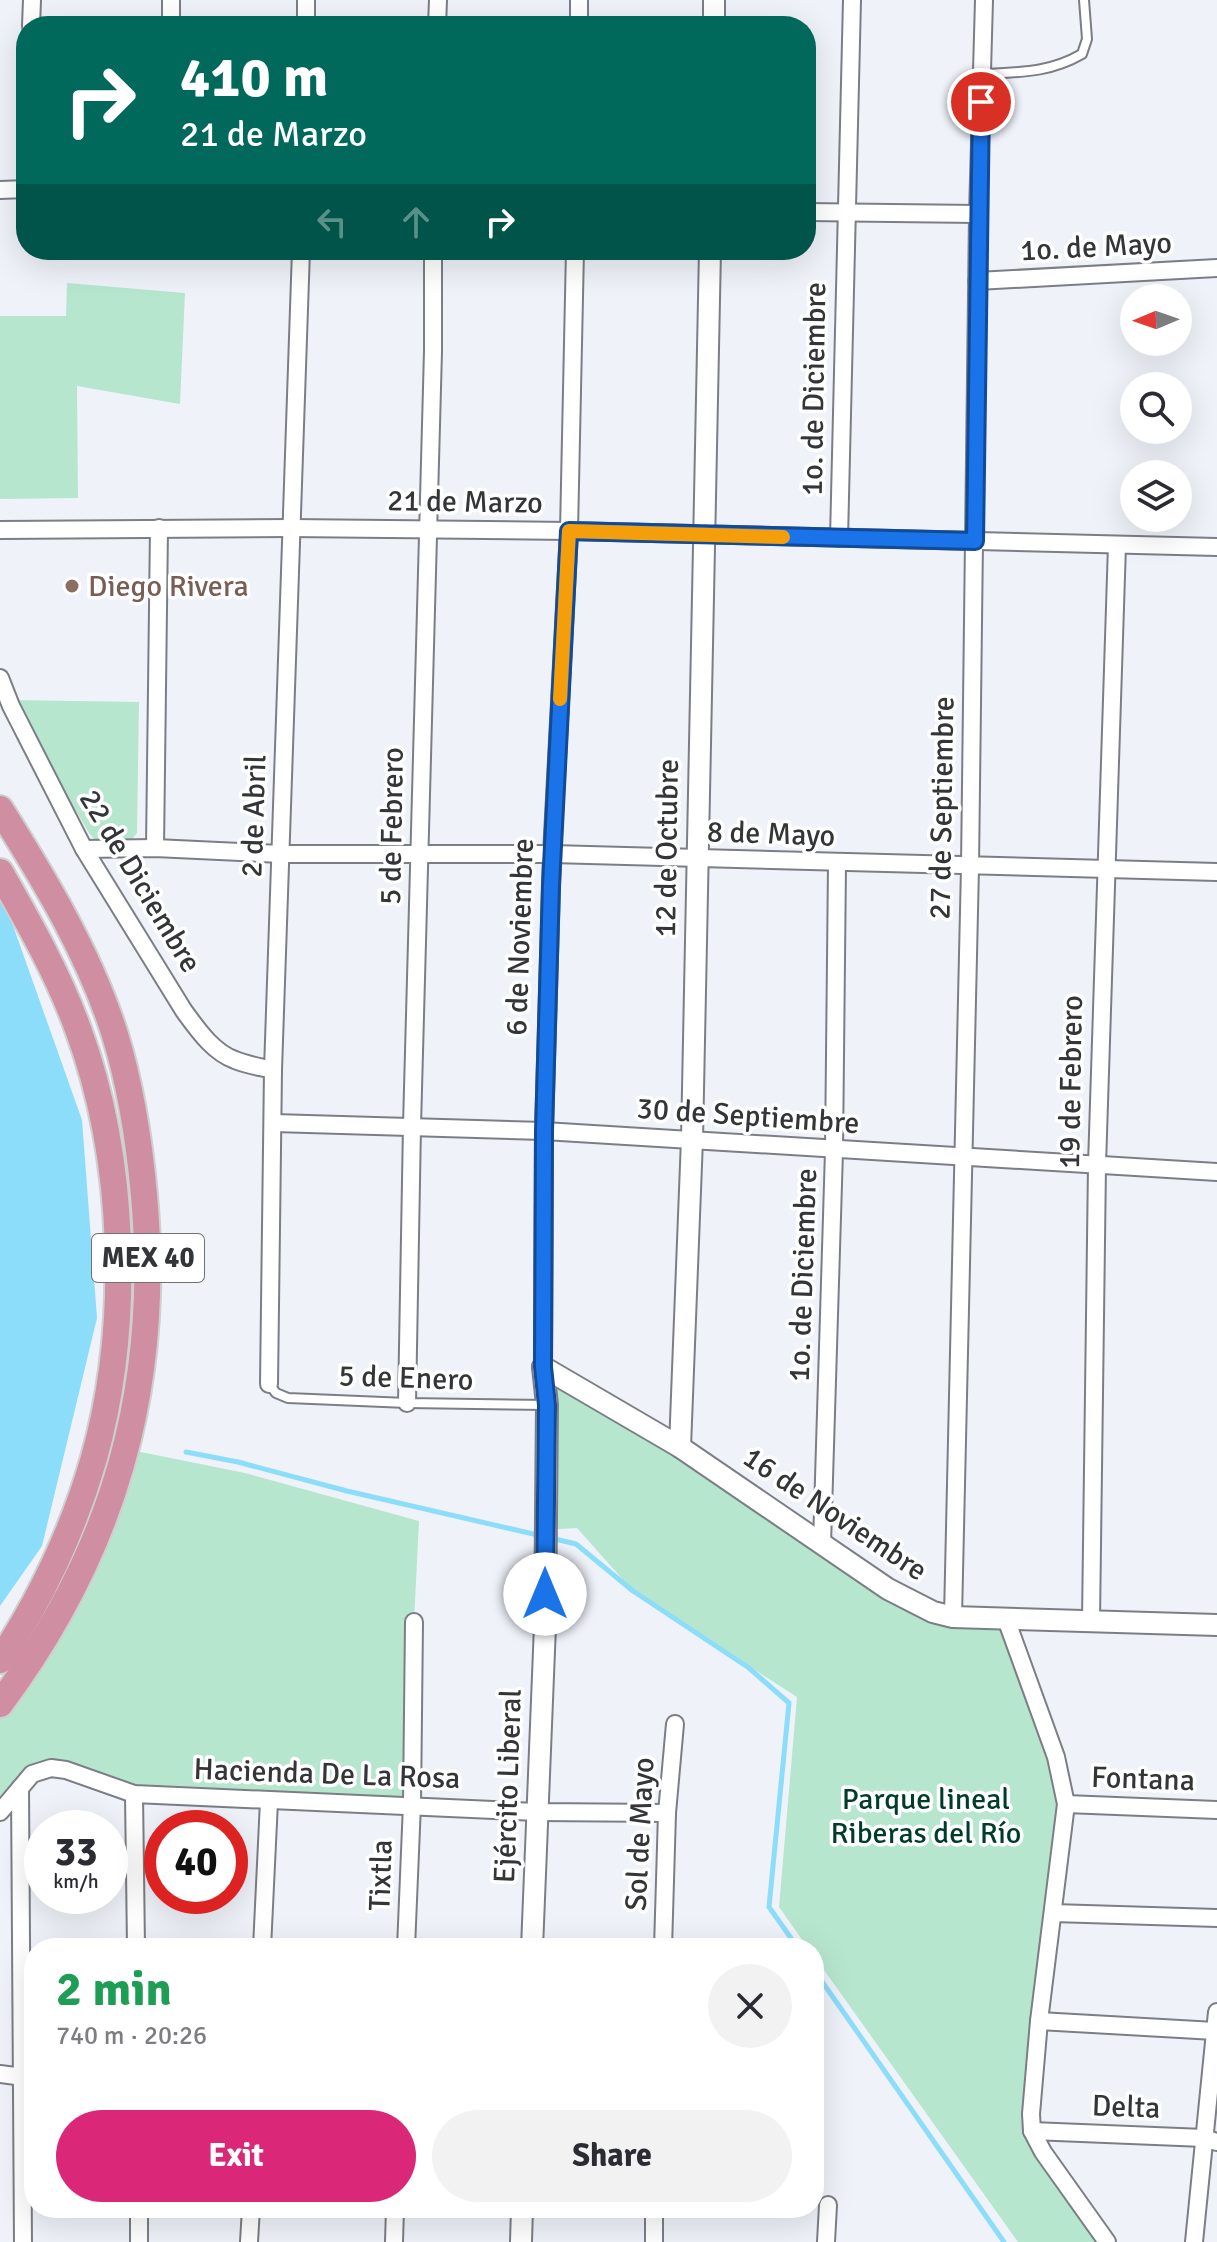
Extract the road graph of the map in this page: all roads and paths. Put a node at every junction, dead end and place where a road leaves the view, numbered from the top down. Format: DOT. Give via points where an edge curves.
graph roads {
  1 [pos="852,0"];
  2 [pos="984,0"];
  3 [pos="1084,0"];
  4 [pos="982,74"];
  5 [pos="816,212"];
  6 [pos="845,213"];
  7 [pos="978,214"];
  8 [pos="301,260"];
  9 [pos="433,260"];
  10 [pos="575,260"];
  11 [pos="710,260"];
  12 [pos="1217,268"];
  13 [pos="977,281"];
  14 [pos="159,528"];
  15 [pos="290,528"];
  16 [pos="427,529"];
  17 [pos="0,530"];
  18 [pos="569,531"];
  19 [pos="703,536"];
  20 [pos="839,538"];
  21 [pos="975,541"];
  22 [pos="1117,545"];
  23 [pos="1217,547"];
  24 [pos="0,678"];
  25 [pos="0,809"];
  26 [pos="155,848"];
  27 [pos="84,849"];
  28 [pos="281,854"];
  29 [pos="552,854"];
  30 [pos="419,855"];
  31 [pos="697,860"];
  32 [pos="837,864"];
  33 [pos="970,867"];
  34 [pos="1104,870"];
  35 [pos="0,872"];
  36 [pos="1217,872"];
  37 [pos="273,1070"];
  38 [pos="274,1123"];
  39 [pos="412,1126"];
  40 [pos="544,1131"];
  41 [pos="692,1139"];
  42 [pos="834,1151"];
  43 [pos="962,1157"];
  44 [pos="1097,1165"];
  45 [pos="1217,1172"];
  46 [pos="543,1367"];
  47 [pos="269,1384"];
  48 [pos="407,1403"];
  49 [pos="547,1405"];
  50 [pos="680,1447"];
  51 [pos="822,1544"];
  52 [pos="953,1617"];
  53 [pos="1006,1619"];
  54 [pos="1091,1621"];
  55 [pos="414,1622"];
  56 [pos="1217,1625"];
  57 [pos="545,1626"];
  58 [pos="0,1660"];
  59 [pos="0,1704"];
  60 [pos="675,1724"];
  61 [pos="20,1788"];
  62 [pos="134,1794"];
  63 [pos="269,1801"];
  64 [pos="412,1804"];
  65 [pos="1066,1804"];
  66 [pos="1217,1810"];
  67 [pos="0,1812"];
  68 [pos="537,1812"];
  69 [pos="667,1813"];
  70 [pos="1053,1913"];
  71 [pos="1217,1918"];
  72 [pos="24,1938"];
  73 [pos="136,1938"];
  74 [pos="262,1938"];
  75 [pos="406,1938"];
  76 [pos="532,1938"];
  77 [pos="663,1938"];
  78 [pos="1217,2012"];
  79 [pos="1039,2021"];
  80 [pos="1215,2031"];
  81 [pos="0,2074"];
  82 [pos="24,2080"];
  83 [pos="1032,2131"];
  84 [pos="1211,2140"];
  85 [pos="828,2205"];
  86 [pos="24,2210"];
  87 [pos="139,2218"];
  88 [pos="250,2218"];
  89 [pos="395,2218"];
  90 [pos="522,2218"];
  91 [pos="654,2218"];
  92 [pos="23,2242"];
  93 [pos="139,2242"];
  94 [pos="249,2242"];
  95 [pos="394,2242"];
  96 [pos="521,2242"];
  97 [pos="654,2242"];
  98 [pos="826,2242"];
  99 [pos="1107,2242"];
  100 [pos="1194,2242"];
  1 -- 6 [label="street, 1o. de Diciembre"];
  2 -- 4 [label="street, 27 de Septiembre"];
  3 -- 4 [label="lane" via="1087,39 1082,54 1036,71"];
  4 -- 7 [label="street, 27 de Septiembre"];
  5 -- 6 [label="street"];
  6 -- 7 [label="street"];
  6 -- 20 [label="street, 1o. de Diciembre"];
  7 -- 13 [label="street, 27 de Septiembre"];
  8 -- 15 [label="street, 2 de Abril"];
  9 -- 16 [label="street, 5 de Febrero"];
  10 -- 18 [label="street, 6 de Noviembre"];
  11 -- 19 [label="street, 12 de Octubre"];
  12 -- 13 [label="street, 1o. de Mayo"];
  13 -- 21 [label="street, 27 de Septiembre"];
  14 -- 15 [label="street, 21 de Marzo"];
  14 -- 17 [label="street, 21 de Marzo"];
  14 -- 26 [label="street"];
  15 -- 16 [label="street, 21 de Marzo"];
  15 -- 28 [label="street, 2 de Abril"];
  16 -- 18 [label="street, 21 de Marzo"];
  16 -- 30 [label="street, 5 de Febrero"];
  18 -- 19 [label="street, 21 de Marzo"];
  18 -- 29 [label="street, 6 de Noviembre"];
  19 -- 20 [label="street, 21 de Marzo"];
  19 -- 31 [label="street, 12 de Octubre"];
  20 -- 21 [label="street, 21 de Marzo"];
  21 -- 22 [label="street, 21 de Marzo"];
  21 -- 33 [label="street, 27 de Septiembre"];
  22 -- 23 [label="street, 21 de Marzo"];
  22 -- 34 [label="street, 19 de Febrero"];
  24 -- 27 [label="street, 22 de Diciembre"];
  25 -- 59 [label="highway, MEX 40" via="71,934 114,1032 140,1144 148,1235 147,1325 122,1469 66,1605"];
  26 -- 27 [label="street, 8 de Mayo"];
  26 -- 28 [label="street, 8 de Mayo"];
  27 -- 37 [label="street, 22 de Diciembre" via="201,1034 234,1060"];
  28 -- 30 [label="street, 8 de Mayo"];
  28 -- 37 [label="street, 2 de Abril"];
  29 -- 30 [label="street, 8 de Mayo"];
  29 -- 31 [label="street, 8 de Mayo"];
  29 -- 40 [label="street, 6 de Noviembre"];
  30 -- 39 [label="street, 5 de Febrero"];
  31 -- 32 [label="street, 8 de Mayo"];
  31 -- 41 [label="street, 12 de Octubre"];
  32 -- 33 [label="street, 8 de Mayo"];
  32 -- 42 [label="street, 1o. de Diciembre"];
  33 -- 34 [label="street, 8 de Mayo"];
  33 -- 43 [label="street, 27 de Septiembre"];
  34 -- 36 [label="street, 8 de Mayo"];
  34 -- 44 [label="street, 19 de Febrero"];
  35 -- 58 [label="highway, MEX 40" via="49,959 79,1030 108,1150 117,1261 116,1329 94,1458 44,1584"];
  37 -- 38 [label="street, 2 de Abril"];
  38 -- 39 [label="street, 30 de Septiembre"];
  38 -- 47 [label="street, 2 de Abril"];
  39 -- 40 [label="street, 30 de Septiembre"];
  39 -- 48 [label="street, 5 de Febrero"];
  40 -- 41 [label="street, 30 de Septiembre"];
  40 -- 46 [label="street, 6 de Noviembre"];
  41 -- 42 [label="street, 30 de Septiembre"];
  41 -- 50 [label="street, 12 de Octubre"];
  42 -- 43 [label="street, 30 de Septiembre"];
  42 -- 51 [label="street, 1o. de Diciembre"];
  43 -- 44 [label="street, 30 de Septiembre"];
  43 -- 52 [label="street, 27 de Septiembre"];
  44 -- 45 [label="street, 30 de Septiembre"];
  44 -- 54 [label="street, 19 de Febrero"];
  46 -- 49 [label="street, 6 de Noviembre"];
  46 -- 50 [label="street, 16 de Noviembre"];
  47 -- 48 [label="lane, 5 de Enero" via="288,1398"];
  48 -- 49 [label="lane, 5 de Enero"];
  49 -- 57 [label="street, 6 de Noviembre"];
  50 -- 51 [label="street, 16 de Noviembre"];
  51 -- 52 [label="street, 16 de Noviembre" via="917,1605"];
  52 -- 53 [label="street, 16 de Noviembre"];
  53 -- 54 [label="street, 16 de Noviembre"];
  53 -- 65 [label="street" via="1056,1757"];
  54 -- 56 [label="street, 16 de Noviembre"];
  55 -- 64 [label="street, Tixtla"];
  57 -- 68 [label="street, Ejército Liberal"];
  60 -- 69 [label="street, Sol de Mayo"];
  61 -- 62 [label="street, Hacienda De La Rosa" via="37,1770 51,1768"];
  61 -- 67 [label="street"];
  61 -- 72 [label="street"];
  62 -- 63 [label="street, Hacienda De La Rosa"];
  62 -- 73 [label="street"];
  63 -- 64 [label="street, Hacienda De La Rosa"];
  63 -- 74 [label="street"];
  64 -- 68 [label="street, Hacienda De La Rosa"];
  64 -- 75 [label="street, Tixtla"];
  65 -- 66 [label="street, Fontana"];
  65 -- 70 [label="street"];
  68 -- 69 [label="street, Hacienda De La Rosa"];
  68 -- 76 [label="street, Ejército Liberal"];
  69 -- 77 [label="street, Sol de Mayo"];
  70 -- 71 [label="street"];
  70 -- 79 [label="street"];
  78 -- 80 [label="street"];
  79 -- 80 [label="street"];
  79 -- 83 [label="street"];
  80 -- 84 [label="street"];
  81 -- 82 [label="street"];
  83 -- 84 [label="street, Delta"];
  83 -- 99 [label="street"];
  84 -- 100 [label="street"];
  85 -- 98 [label="street"];
  86 -- 92 [label="street"];
  87 -- 93 [label="street"];
  88 -- 94 [label="street"];
  89 -- 95 [label="street"];
  90 -- 96 [label="street"];
  91 -- 97 [label="street"];
}
